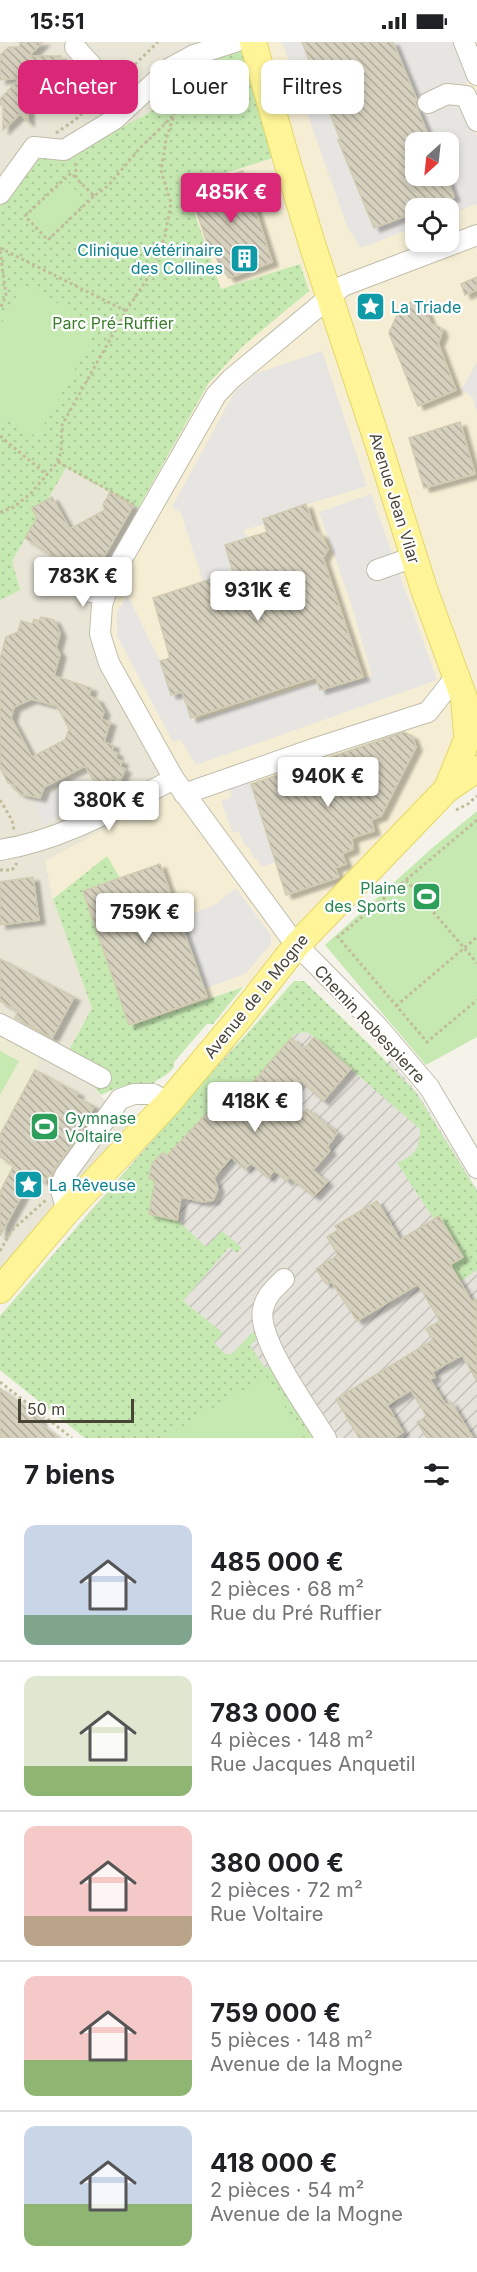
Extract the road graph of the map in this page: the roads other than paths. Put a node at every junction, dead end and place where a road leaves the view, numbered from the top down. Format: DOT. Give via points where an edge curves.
graph roads {
  1 [pos="235,42"];
  2 [pos="253,42"];
  3 [pos="464,42"];
  4 [pos="212,46"];
  5 [pos="75,47"];
  6 [pos="87,60"];
  7 [pos="477,75"];
  8 [pos="428,103"];
  9 [pos="475,118"];
  10 [pos="0,194"];
  11 [pos="477,235"];
  12 [pos="331,296"];
  13 [pos="414,557"];
  14 [pos="377,570"];
  15 [pos="466,694"];
  16 [pos="472,739"];
  17 [pos="477,769"];
  18 [pos="179,786"];
  19 [pos="447,789"];
  20 [pos="9,848"];
  21 [pos="297,945"];
  22 [pos="0,1024"];
  23 [pos="101,1078"];
  24 [pos="168,1103"];
  25 [pos="477,1168"];
  26 [pos="63,1199"];
  27 [pos="284,1279"];
  28 [pos="0,1290"];
  29 [pos="326,1438"];
  1 -- 4 [label="street"];
  2 -- 12 [label="main road, Avenue Jean Vilar"];
  3 -- 7 [label="street"];
  4 -- 10 [label="street" via="170,68 116,119 72,146 64,150 34,147"];
  5 -- 6 [label="street"];
  8 -- 9 [label="street" via="447,94 466,96"];
  11 -- 12 [label="street, Chemin Robespierre" via="360,278"];
  12 -- 13 [label="main road, Avenue Jean Vilar"];
  12 -- 18 [label="street, Chemin Robespierre" via="216,395 110,580 96,593 102,605 100,634 109,663"];
  13 -- 14 [label="street"];
  13 -- 15 [label="main road, Avenue Jean Vilar"];
  15 -- 16 [label="main road, Avenue Jean Vilar"];
  15 -- 18 [label="street" via="428,712 316,748"];
  16 -- 19 [label="main road, Avenue de la Mogne"];
  17 -- 19 [label="main road, Avenue de la Mogne"];
  18 -- 20 [label="street" via="48,839"];
  18 -- 21 [label="street, Chemin Robespierre"];
  19 -- 21 [label="main road, Avenue de la Mogne"];
  21 -- 24 [label="main road, Avenue de la Mogne"];
  21 -- 25 [label="street, Chemin Robespierre" via="378,1027 429,1087"];
  22 -- 23 [label="street"];
  24 -- 26 [label="main road, Avenue de la Mogne"];
  24 -- 26 [label="street" via="153,1094 120,1099 65,1175"];
  26 -- 28 [label="main road, Avenue de la Mogne"];
  27 -- 29 [label="street" via="270,1292 262,1311 264,1332"];
}
